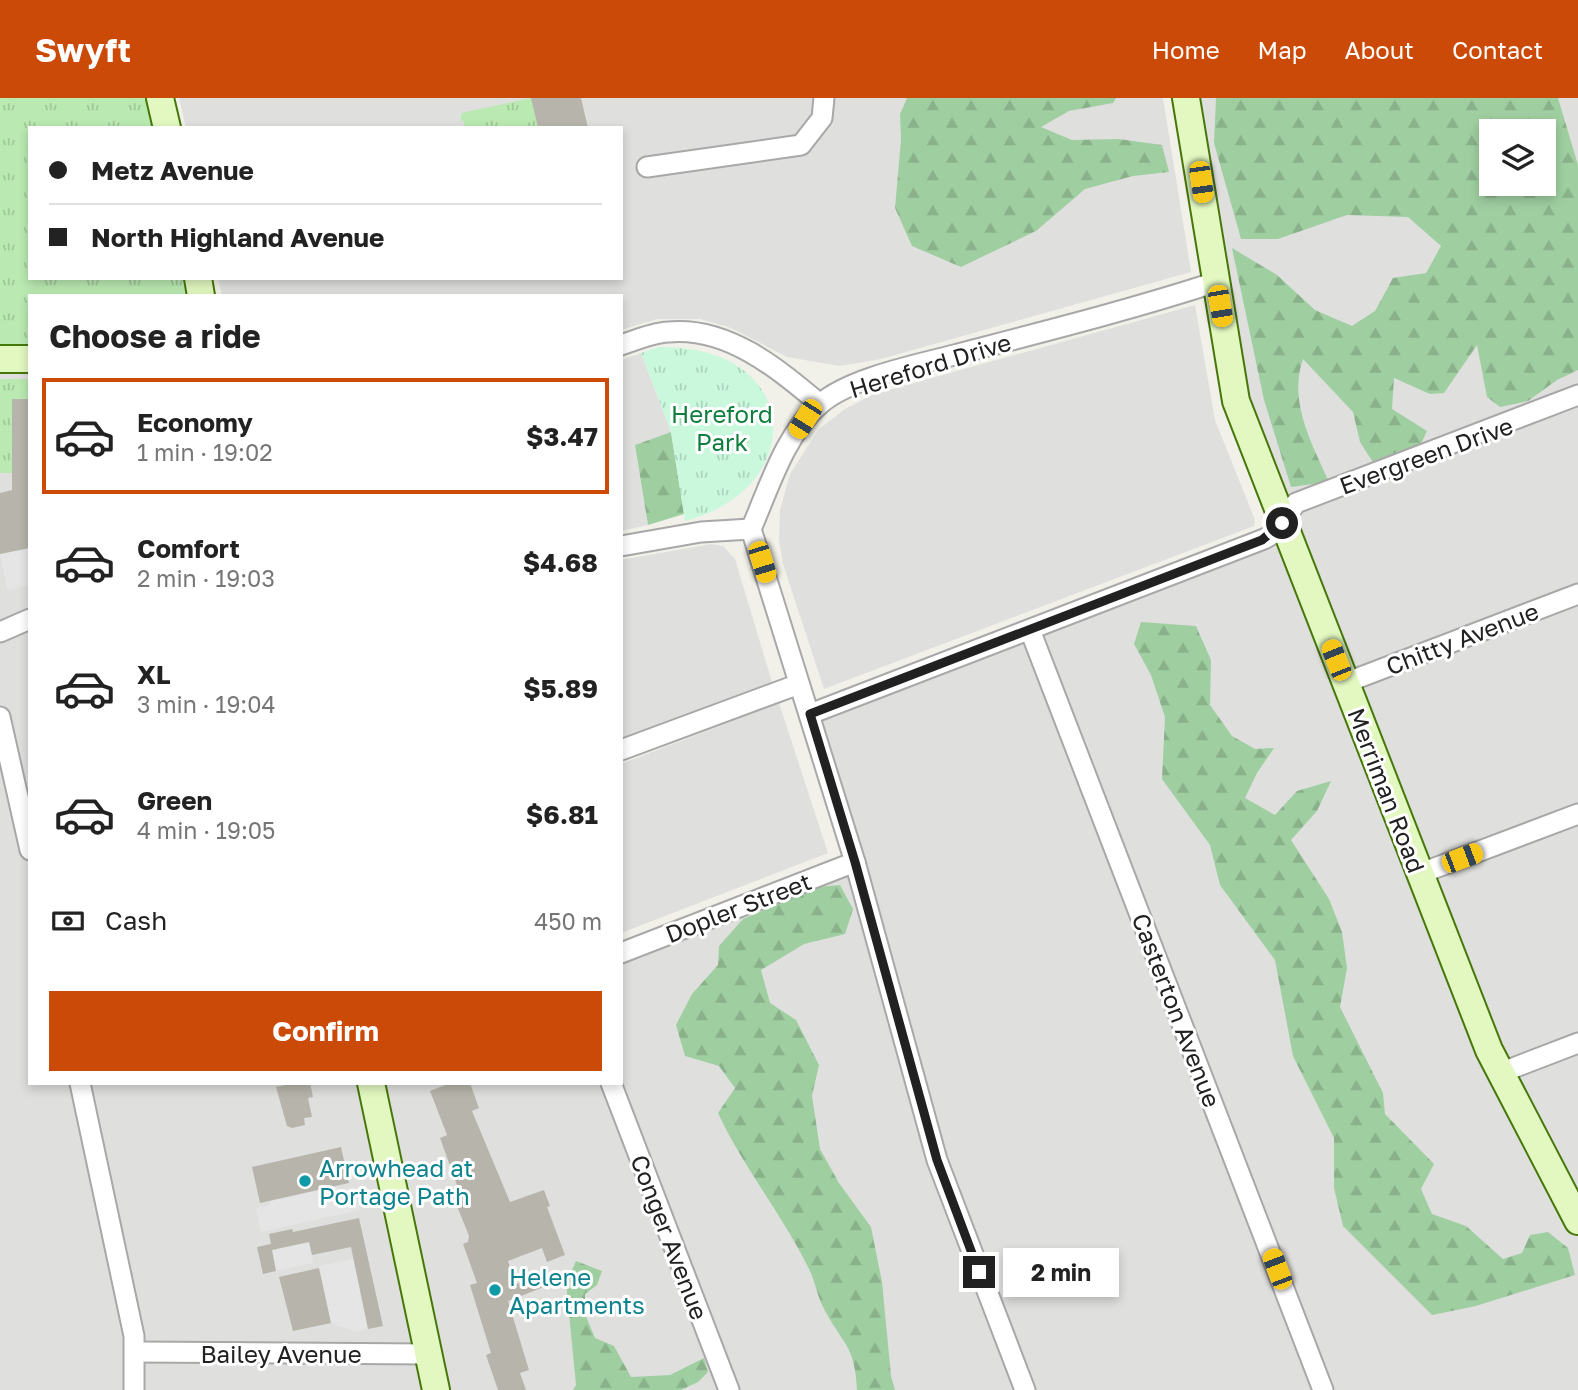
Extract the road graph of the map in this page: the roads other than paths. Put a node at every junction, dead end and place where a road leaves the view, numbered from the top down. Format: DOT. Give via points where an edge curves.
graph roads {
  1 [pos="160,98"];
  2 [pos="824,98"];
  3 [pos="1186,98"];
  4 [pos="166,126"];
  5 [pos="647,167"];
  6 [pos="1216,282"];
  7 [pos="623,344"];
  8 [pos="0,359"];
  9 [pos="28,359"];
  10 [pos="1578,395"];
  11 [pos="820,404"];
  12 [pos="1282,523"];
  13 [pos="751,529"];
  14 [pos="623,546"];
  15 [pos="1578,594"];
  16 [pos="28,620"];
  17 [pos="1030,630"];
  18 [pos="0,632"];
  19 [pos="1345,683"];
  20 [pos="799,684"];
  21 [pos="810,714"];
  22 [pos="0,717"];
  23 [pos="623,749"];
  24 [pos="1578,814"];
  25 [pos="28,841"];
  26 [pos="855,862"];
  27 [pos="1419,874"];
  28 [pos="623,952"];
  29 [pos="1578,1043"];
  30 [pos="1500,1073"];
  31 [pos="80,1085"];
  32 [pos="371,1085"];
  33 [pos="612,1085"];
  34 [pos="1578,1221"];
  35 [pos="135,1352"];
  36 [pos="428,1353"];
  37 [pos="134,1390"];
  38 [pos="436,1390"];
  39 [pos="729,1390"];
  40 [pos="1025,1390"];
  41 [pos="1323,1390"];
  1 -- 4 [label="main road"];
  2 -- 5 [label="street" via="822,118 801,145"];
  3 -- 6 [label="main road, Merriman Road"];
  6 -- 11 [label="street, Hereford Drive" via="853,385"];
  6 -- 12 [label="main road, Merriman Road" via="1236,401"];
  7 -- 11 [label="street, Hereford Drive" via="666,332 719,338 742,347"];
  8 -- 9 [label="main road"];
  10 -- 12 [label="street, Evergreen Drive" via="1296,503"];
  11 -- 13 [label="street" via="791,442"];
  12 -- 17 [label="street, Evergreen Drive" via="1262,540"];
  12 -- 19 [label="main road, Merriman Road"];
  13 -- 14 [label="street" via="701,531"];
  13 -- 20 [label="street"];
  15 -- 19 [label="street, Chitty Avenue"];
  16 -- 18 [label="street"];
  17 -- 21 [label="street, Evergreen Drive"];
  17 -- 41 [label="street, Casterton Avenue"];
  19 -- 27 [label="main road, Merriman Road"];
  20 -- 21 [label="street"];
  20 -- 23 [label="street"];
  21 -- 26 [label="street"];
  22 -- 25 [label="street"];
  24 -- 27 [label="street"];
  26 -- 28 [label="street, Dopler Street"];
  26 -- 40 [label="street" via="937,1160"];
  27 -- 30 [label="main road, Merriman Road"];
  29 -- 30 [label="street"];
  30 -- 34 [label="main road, Merriman Road"];
  31 -- 35 [label="street"];
  32 -- 36 [label="main road"];
  33 -- 39 [label="street, Conger Avenue"];
  35 -- 36 [label="street, Bailey Avenue"];
  35 -- 37 [label="street"];
  36 -- 38 [label="main road"];
}
